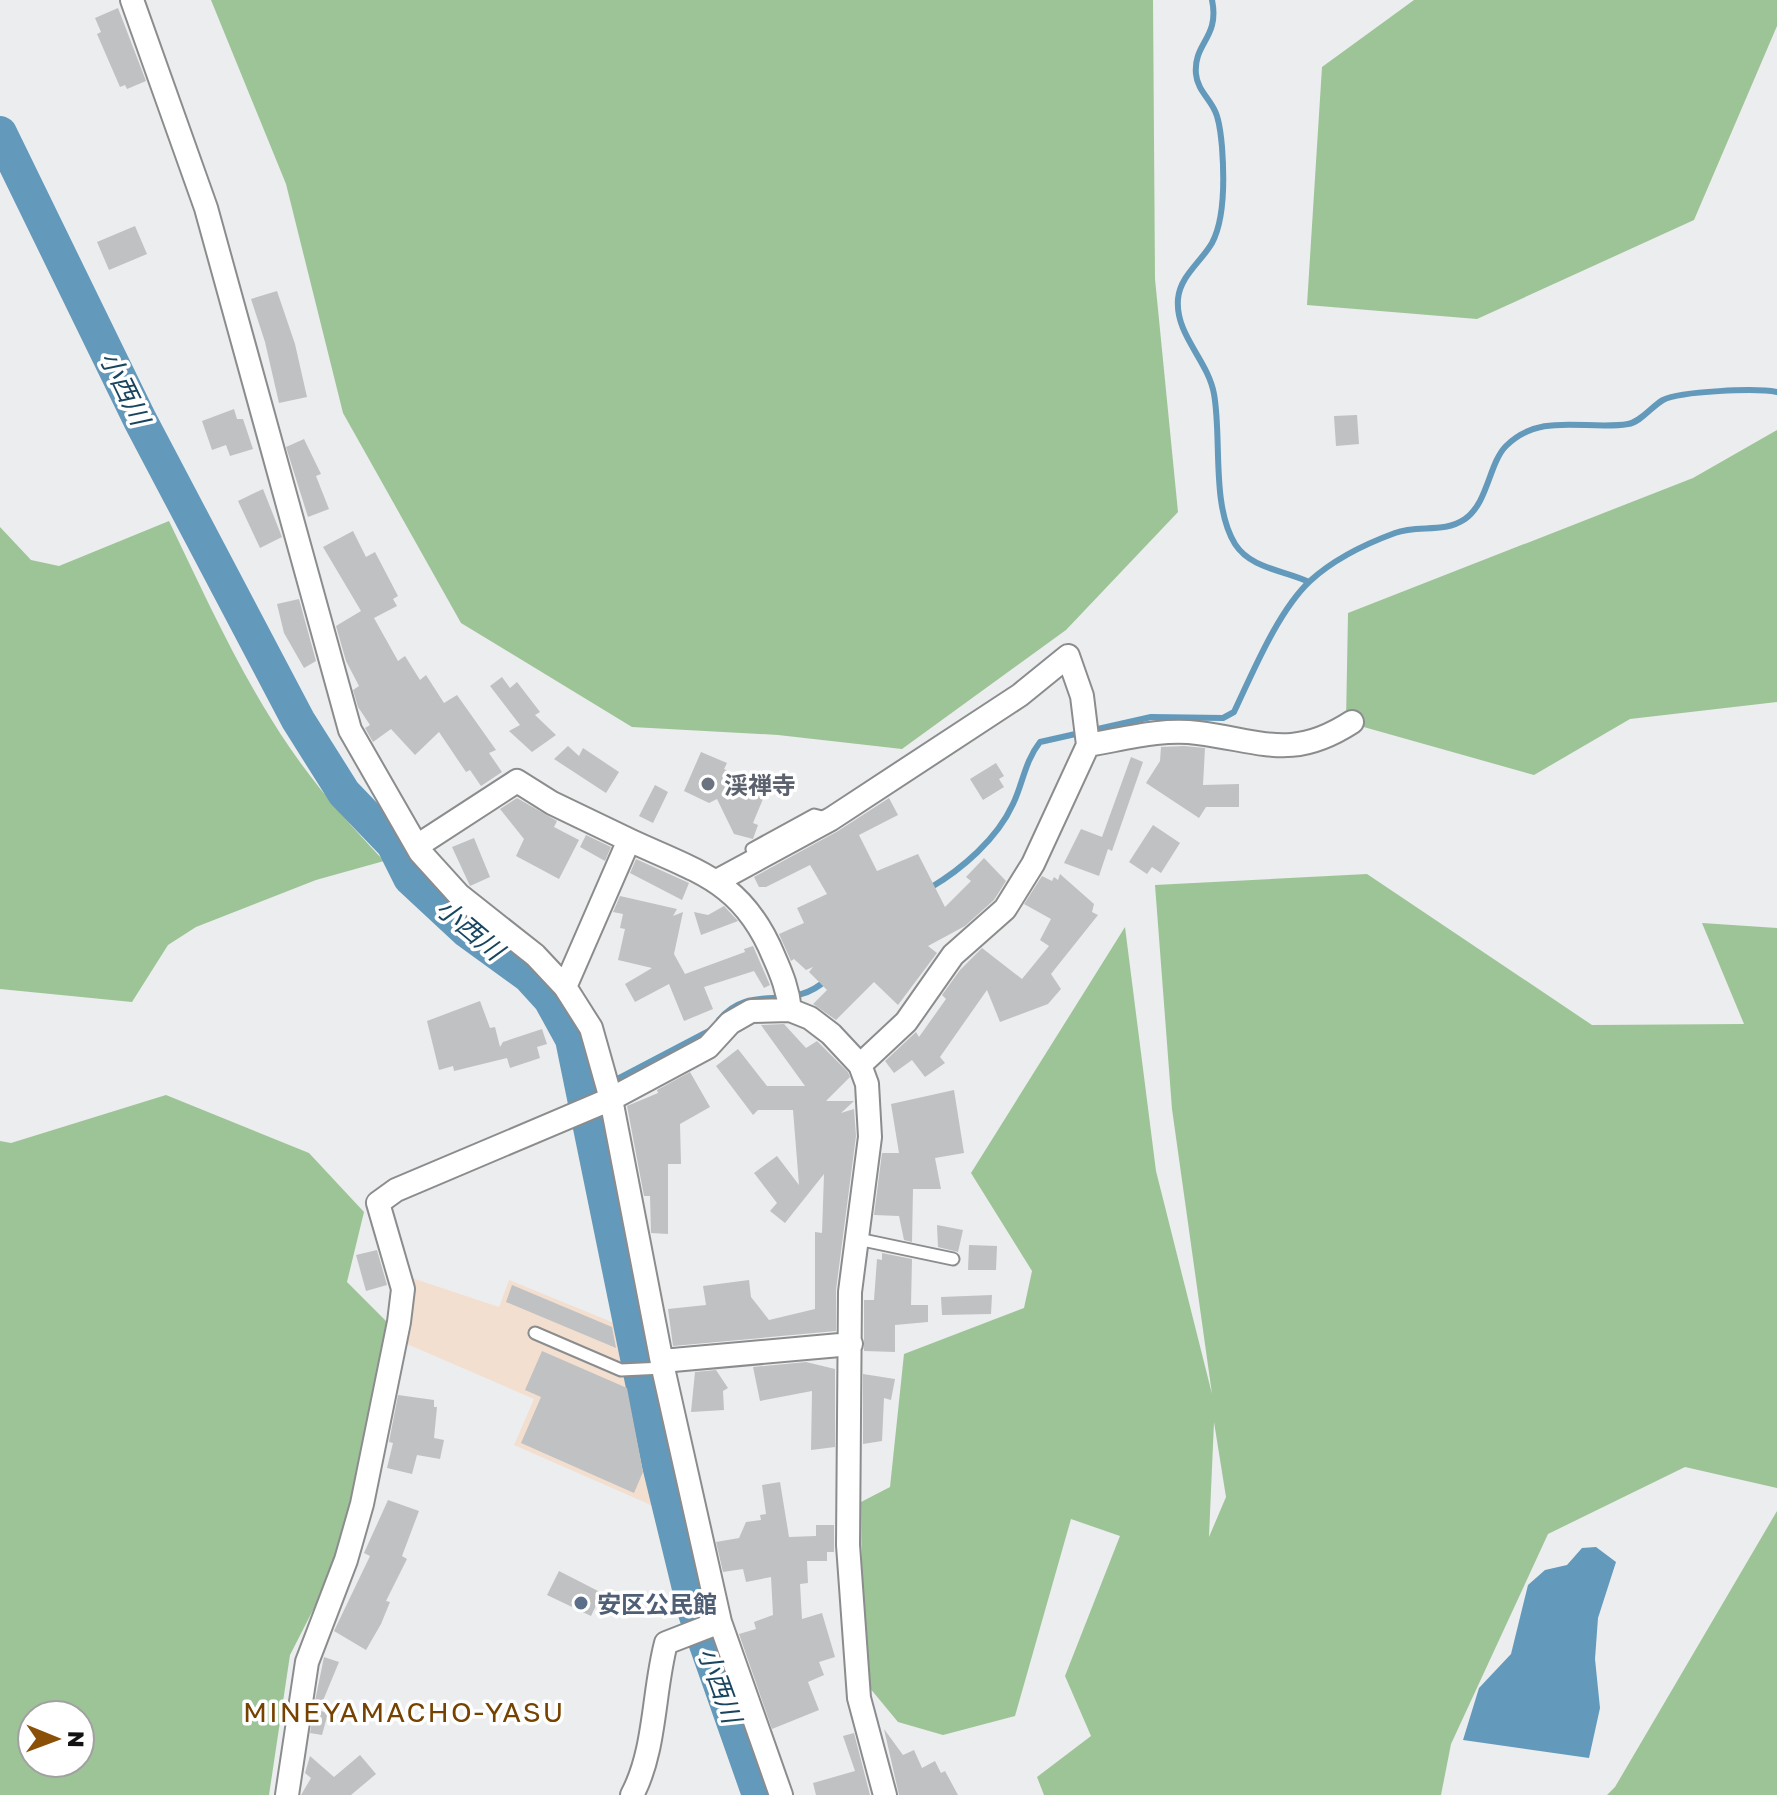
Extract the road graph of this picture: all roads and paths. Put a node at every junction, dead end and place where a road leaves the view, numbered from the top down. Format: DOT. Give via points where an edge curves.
graph roads {
  1 [pos="132,0"];
  2 [pos="1352,722"];
  3 [pos="1088,745"];
  4 [pos="831,819"];
  5 [pos="629,840"];
  6 [pos="417,846"];
  7 [pos="752,849"];
  8 [pos="717,881"];
  9 [pos="565,987"];
  10 [pos="790,1010"];
  11 [pos="860,1065"];
  12 [pos="611,1099"];
  13 [pos="858,1239"];
  14 [pos="953,1259"];
  15 [pos="535,1333"];
  16 [pos="851,1344"];
  17 [pos="663,1364"];
  18 [pos="720,1622"];
  19 [pos="287,1795"];
  20 [pos="632,1795"];
  21 [pos="781,1795"];
  22 [pos="885,1795"];
  1 -- 6 [label="street" via="206,208 342,712"];
  2 -- 3 [label="street" via="1326,739 1299,745 1251,745 1198,733 1161,733"];
  3 -- 4 [label="street" via="1082,696 1068,656 1020,695"];
  3 -- 11 [label="street" via="1033,864 1005,909 953,955 906,1022"];
  4 -- 7 [label="lane" via="814,815"];
  4 -- 8 [label="street"];
  5 -- 6 [label="street" via="517,781"];
  5 -- 8 [label="street"];
  5 -- 9 [label="street"];
  6 -- 9 [label="street" via="459,895 535,955"];
  8 -- 10 [label="street" via="756,918 788,989"];
  9 -- 12 [label="street" via="591,1028"];
  10 -- 11 [label="street" via="831,1034"];
  10 -- 12 [label="street" via="751,1011 730,1023 708,1047"];
  11 -- 13 [label="street" via="867,1084 870,1137"];
  12 -- 17 [label="street"];
  12 -- 19 [label="street" via="396,1190 378,1203 403,1289 399,1322 362,1504 307,1662"];
  13 -- 14 [label="lane"];
  13 -- 16 [label="street" via="850,1292"];
  15 -- 17 [label="lane" via="621,1370"];
  16 -- 17 [label="street"];
  16 -- 22 [label="street" via="851,1624 859,1698"];
  17 -- 18 [label="street"];
  18 -- 20 [label="street" via="666,1643 644,1772"];
  18 -- 21 [label="street"];
}
